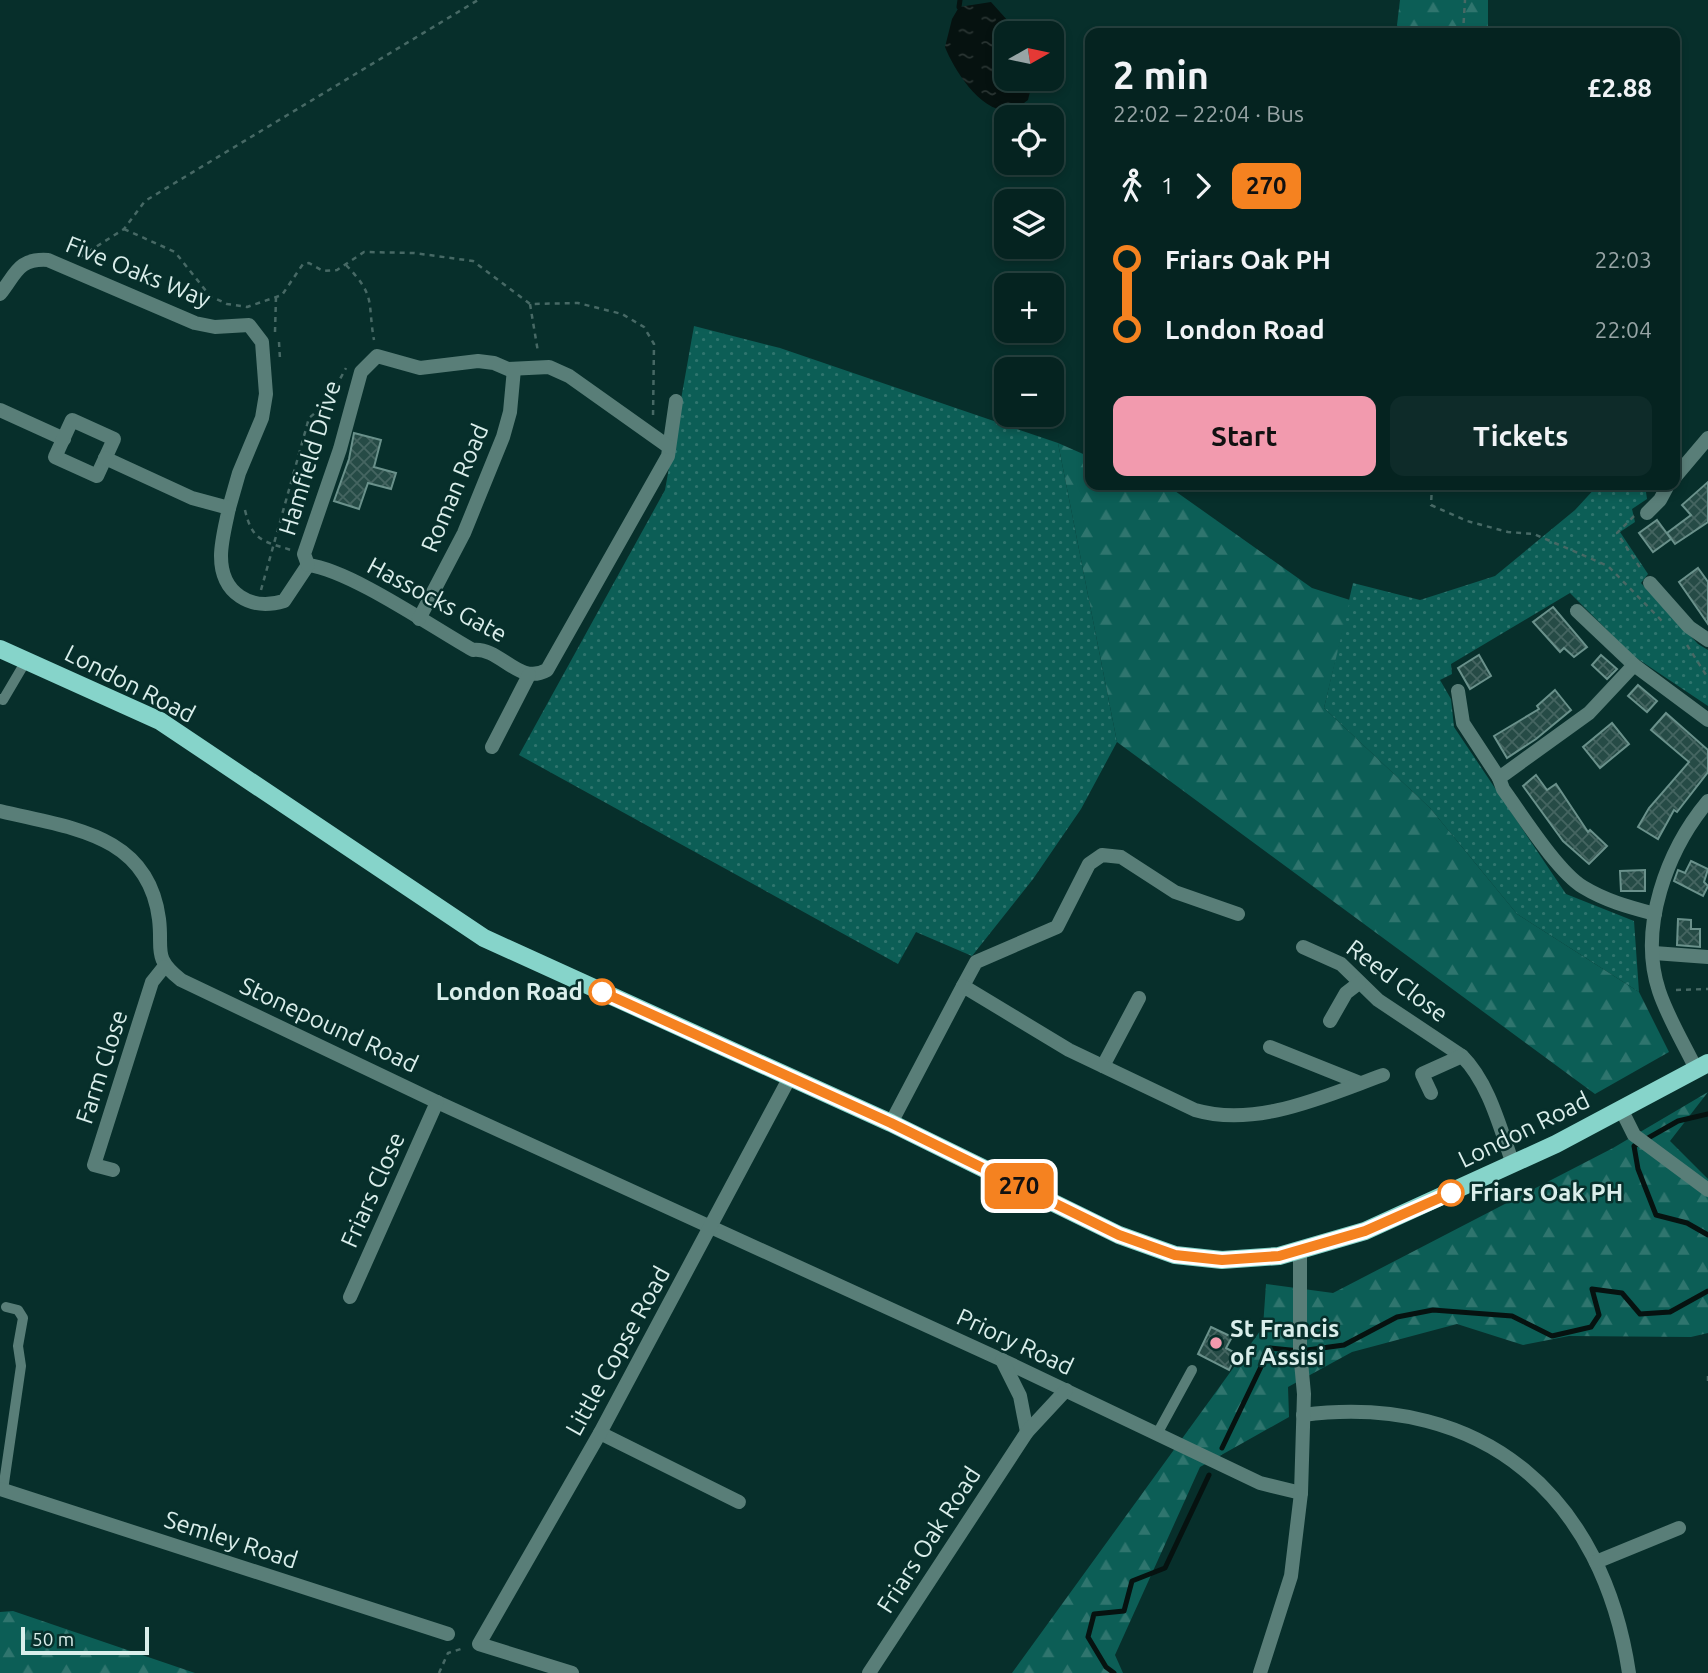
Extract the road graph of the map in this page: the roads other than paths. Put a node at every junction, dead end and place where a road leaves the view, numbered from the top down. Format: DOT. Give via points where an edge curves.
graph roads {
  1 [pos="0,294"];
  2 [pos="514,369"];
  3 [pos="676,401"];
  4 [pos="0,410"];
  5 [pos="1708,438"];
  6 [pos="64,439"];
  7 [pos="669,447"];
  8 [pos="105,458"];
  9 [pos="1680,471"];
  10 [pos="1665,490"];
  11 [pos="230,503"];
  12 [pos="1647,513"];
  13 [pos="306,559"];
  14 [pos="1650,583"];
  15 [pos="1577,611"];
  16 [pos="419,619"];
  17 [pos="1708,640"];
  18 [pos="0,649"];
  19 [pos="26,661"];
  20 [pos="1634,665"];
  21 [pos="529,676"];
  22 [pos="1458,691"];
  23 [pos="0,699"];
  24 [pos="1708,720"];
  25 [pos="492,747"];
  26 [pos="1499,778"];
  27 [pos="1708,801"];
  28 [pos="0,811"];
  29 [pos="1238,914"];
  30 [pos="1655,914"];
  31 [pos="1303,947"];
  32 [pos="1654,953"];
  33 [pos="1708,957"];
  34 [pos="164,967"];
  35 [pos="1359,983"];
  36 [pos="963,986"];
  37 [pos="1139,998"];
  38 [pos="1330,1021"];
  39 [pos="1270,1047"];
  40 [pos="1462,1056"];
  41 [pos="1103,1066"];
  42 [pos="1702,1066"];
  43 [pos="1383,1075"];
  44 [pos="790,1077"];
  45 [pos="1360,1083"];
  46 [pos="1431,1093"];
  47 [pos="437,1102"];
  48 [pos="1622,1110"];
  49 [pos="891,1123"];
  50 [pos="1513,1164"];
  51 [pos="113,1170"];
  52 [pos="1708,1190"];
  53 [pos="711,1228"];
  54 [pos="1300,1251"];
  55 [pos="350,1297"];
  56 [pos="6,1307"];
  57 [pos="1002,1360"];
  58 [pos="1192,1370"];
  59 [pos="1066,1390"];
  60 [pos="1303,1415"];
  61 [pos="1027,1432"];
  62 [pos="600,1433"];
  63 [pos="1157,1434"];
  64 [pos="1,1489"];
  65 [pos="1301,1493"];
  66 [pos="739,1502"];
  67 [pos="1679,1528"];
  68 [pos="1596,1562"];
  69 [pos="448,1634"];
  70 [pos="572,1673"];
  71 [pos="869,1673"];
  72 [pos="1260,1673"];
  73 [pos="1629,1673"];
  1 -- 11 [label="street, Five Oaks Way" via="21,264 34,259 195,323 249,325 256,331 262,342 266,394 262,418"];
  2 -- 7 [label="street" via="542,367 569,376"];
  2 -- 13 [label="street, Hamfield Drive" via="478,361 420,368 377,356 361,372"];
  2 -- 16 [label="street, Roman Road" via="503,437 464,533"];
  3 -- 7 [label="street"];
  4 -- 6 [label="street"];
  5 -- 9 [label="street"];
  6 -- 8 [label="street" via="55,457 97,475"];
  6 -- 8 [label="street" via="72,420 114,439"];
  7 -- 21 [label="street" via="547,670"];
  8 -- 11 [label="street" via="192,498"];
  10 -- 12 [label="street"];
  11 -- 13 [label="street" via="221,556 224,576 236,594 266,606 284,601"];
  13 -- 16 [label="street, Hassocks Gate"];
  14 -- 17 [label="street" via="1689,627"];
  15 -- 20 [label="street"];
  16 -- 21 [label="street, Hassocks Gate" via="473,650 486,649"];
  18 -- 19 [label="main road, London Road"];
  19 -- 23 [label="lane"];
  19 -- 44 [label="main road, London Road" via="160,721 484,938"];
  20 -- 24 [label="street"];
  20 -- 26 [label="street" via="1590,713"];
  21 -- 25 [label="street"];
  22 -- 26 [label="street" via="1463,723"];
  26 -- 30 [label="street" via="1550,852 1580,886 1613,903"];
  27 -- 30 [label="street" via="1665,873"];
  28 -- 34 [label="street" via="99,836 136,863 155,893"];
  29 -- 36 [label="street" via="1175,892 1121,856 1102,855 1088,864 1057,927 976,962"];
  30 -- 32 [label="street"];
  31 -- 35 [label="street, Reed Close" via="1341,964"];
  32 -- 33 [label="street"];
  32 -- 42 [label="street" via="1659,991"];
  34 -- 47 [label="street, Stonepound Road" via="181,980"];
  34 -- 51 [label="street, Farm Close" via="152,982 94,1166"];
  35 -- 38 [label="street" via="1346,993"];
  35 -- 40 [label="street, Reed Close"];
  36 -- 41 [label="street"];
  36 -- 49 [label="street"];
  37 -- 41 [label="street"];
  39 -- 45 [label="street"];
  40 -- 46 [label="street, Reed Close" via="1422,1074"];
  40 -- 50 [label="street, Reed Close" via="1486,1092"];
  41 -- 45 [label="street" via="1215,1116 1278,1110"];
  42 -- 48 [label="main road, London Road"];
  43 -- 45 [label="street"];
  44 -- 49 [label="main road, London Road"];
  44 -- 53 [label="street, Little Copse Road"];
  47 -- 53 [label="street, Stonepound Road"];
  47 -- 55 [label="street, Friars Close"];
  48 -- 50 [label="main road, London Road"];
  48 -- 52 [label="street" via="1626,1122 1644,1142"];
  49 -- 54 [label="main road, London Road" via="1119,1235 1175,1255 1222,1260"];
  50 -- 54 [label="main road, London Road" via="1365,1231"];
  53 -- 57 [label="street, Priory Road"];
  53 -- 62 [label="street, Little Copse Road"];
  54 -- 60 [label="street"];
  56 -- 64 [label="lane" via="18,1310 23,1318 18,1346 22,1366"];
  57 -- 59 [label="street, Priory Road"];
  57 -- 61 [label="street" via="1020,1396"];
  58 -- 63 [label="lane"];
  59 -- 61 [label="street, Friars Oak Road"];
  59 -- 63 [label="street, Priory Road"];
  60 -- 65 [label="street"];
  60 -- 68 [label="street" via="1380,1413 1421,1419 1472,1436 1518,1465 1566,1510"];
  61 -- 71 [label="street, Friars Oak Road"];
  62 -- 66 [label="street"];
  62 -- 70 [label="street, Little Copse Road" via="479,1644"];
  63 -- 65 [label="street, Priory Road" via="1260,1483"];
  64 -- 69 [label="street, Semley Road"];
  65 -- 72 [label="street" via="1291,1576"];
  67 -- 68 [label="street"];
  68 -- 73 [label="street" via="1624,1641"];
}
